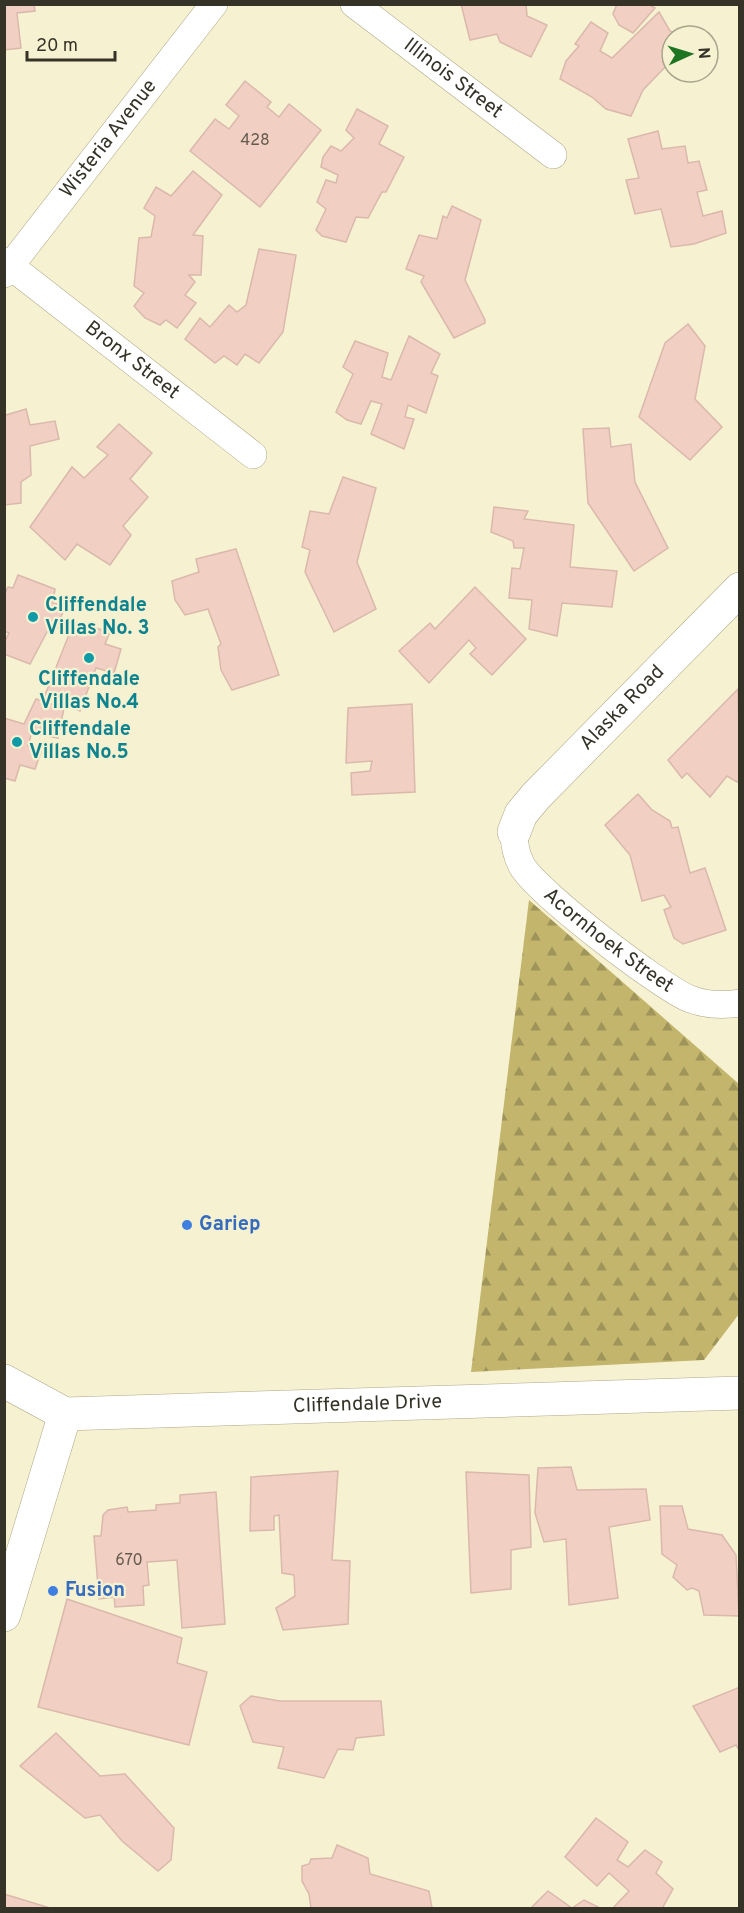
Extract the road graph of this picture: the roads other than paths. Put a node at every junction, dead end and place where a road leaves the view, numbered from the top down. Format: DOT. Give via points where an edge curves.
graph roads {
  1 [pos="214,4"];
  2 [pos="354,4"];
  3 [pos="553,155"];
  4 [pos="7,267"];
  5 [pos="253,455"];
  6 [pos="740,589"];
  7 [pos="514,832"];
  8 [pos="740,1003"];
  9 [pos="4,1381"];
  10 [pos="740,1393"];
  11 [pos="65,1414"];
  12 [pos="4,1615"];
  1 -- 4 [label="street, Wisteria Avenue"];
  2 -- 3 [label="street, Illinois Street"];
  4 -- 5 [label="street, Bronx Street"];
  6 -- 7 [label="street, Alaska Road" via="536,795 521,814"];
  7 -- 8 [label="street, Acornhoek Street" via="519,858 534,882 633,961 689,998 717,1005"];
  9 -- 11 [label="street"];
  10 -- 11 [label="street, Cliffendale Drive"];
  11 -- 12 [label="street"];
}
